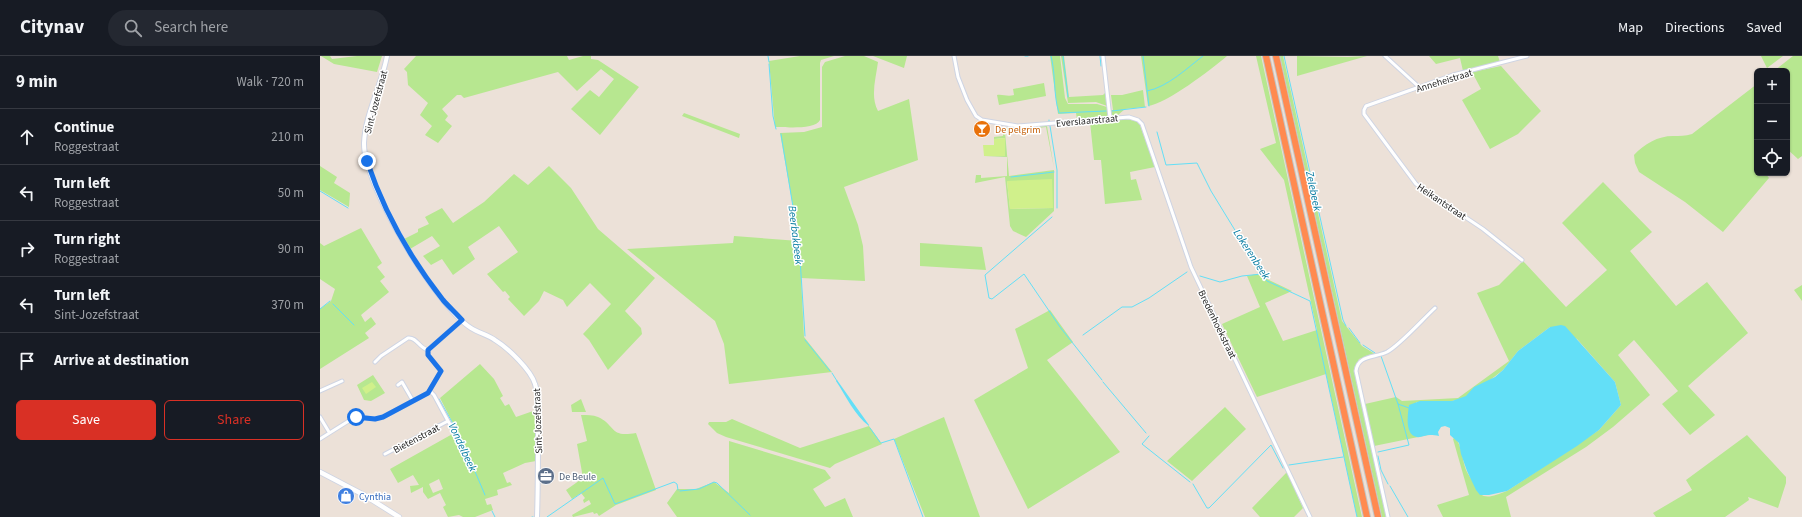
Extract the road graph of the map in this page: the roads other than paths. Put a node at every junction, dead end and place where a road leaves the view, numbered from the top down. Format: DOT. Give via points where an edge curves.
graph roads {
  1 [pos="387,56"];
  2 [pos="954,56"];
  3 [pos="1103,56"];
  4 [pos="1266,56"];
  5 [pos="1276,56"];
  6 [pos="1385,56"];
  7 [pos="1526,56"];
  8 [pos="1419,87"];
  9 [pos="1364,110"];
  10 [pos="1110,118"];
  11 [pos="1142,124"];
  12 [pos="1522,260"];
  13 [pos="1435,308"];
  14 [pos="462,320"];
  15 [pos="428,350"];
  16 [pos="375,362"];
  17 [pos="342,381"];
  18 [pos="398,385"];
  19 [pos="320,391"];
  20 [pos="430,391"];
  21 [pos="413,402"];
  22 [pos="320,417"];
  23 [pos="448,421"];
  24 [pos="454,431"];
  25 [pos="329,432"];
  26 [pos="320,439"];
  27 [pos="385,454"];
  28 [pos="320,472"];
  29 [pos="399,517"];
  30 [pos="537,517"];
  31 [pos="1310,517"];
  32 [pos="1367,517"];
  33 [pos="1378,517"];
  34 [pos="1388,517"];
  1 -- 14 [label="street, Sint-Jozefstraat" via="366,128 364,142 367,161 380,198 401,239 444,302"];
  2 -- 10 [label="street, Everslaarstraat" via="967,100 976,116 982,120 1018,126"];
  3 -- 10 [label="street"];
  4 -- 32 [label="highway"];
  5 -- 33 [label="highway"];
  6 -- 8 [label="street"];
  7 -- 8 [label="street, Anneheistraat" via="1453,75"];
  8 -- 9 [label="street, Anneheistraat" via="1366,106"];
  9 -- 12 [label="street, Heikantstraat" via="1364,114 1416,184 1483,229"];
  10 -- 11 [label="street, Everslaarstraat" via="1134,118"];
  11 -- 31 [label="street, Bredenhoekstraat" via="1191,267"];
  13 -- 34 [label="street" via="1388,351 1361,360 1357,365 1356,371"];
  14 -- 15 [label="street"];
  14 -- 30 [label="street, Sint-Jozefstraat" via="471,328 504,346 526,369 536,385"];
  15 -- 16 [label="street" via="422,348 415,339 408,338"];
  15 -- 20 [label="street" via="428,355 441,371"];
  17 -- 19 [label="street"];
  18 -- 21 [label="street" via="402,382"];
  20 -- 21 [label="street"];
  20 -- 23 [label="street, Bietenstraat"];
  21 -- 25 [label="street" via="383,417 356,417"];
  22 -- 25 [label="street"];
  23 -- 24 [label="street, Bietenstraat"];
  23 -- 27 [label="street, Bietenstraat"];
  25 -- 26 [label="street"];
  28 -- 29 [label="main road"];
}
